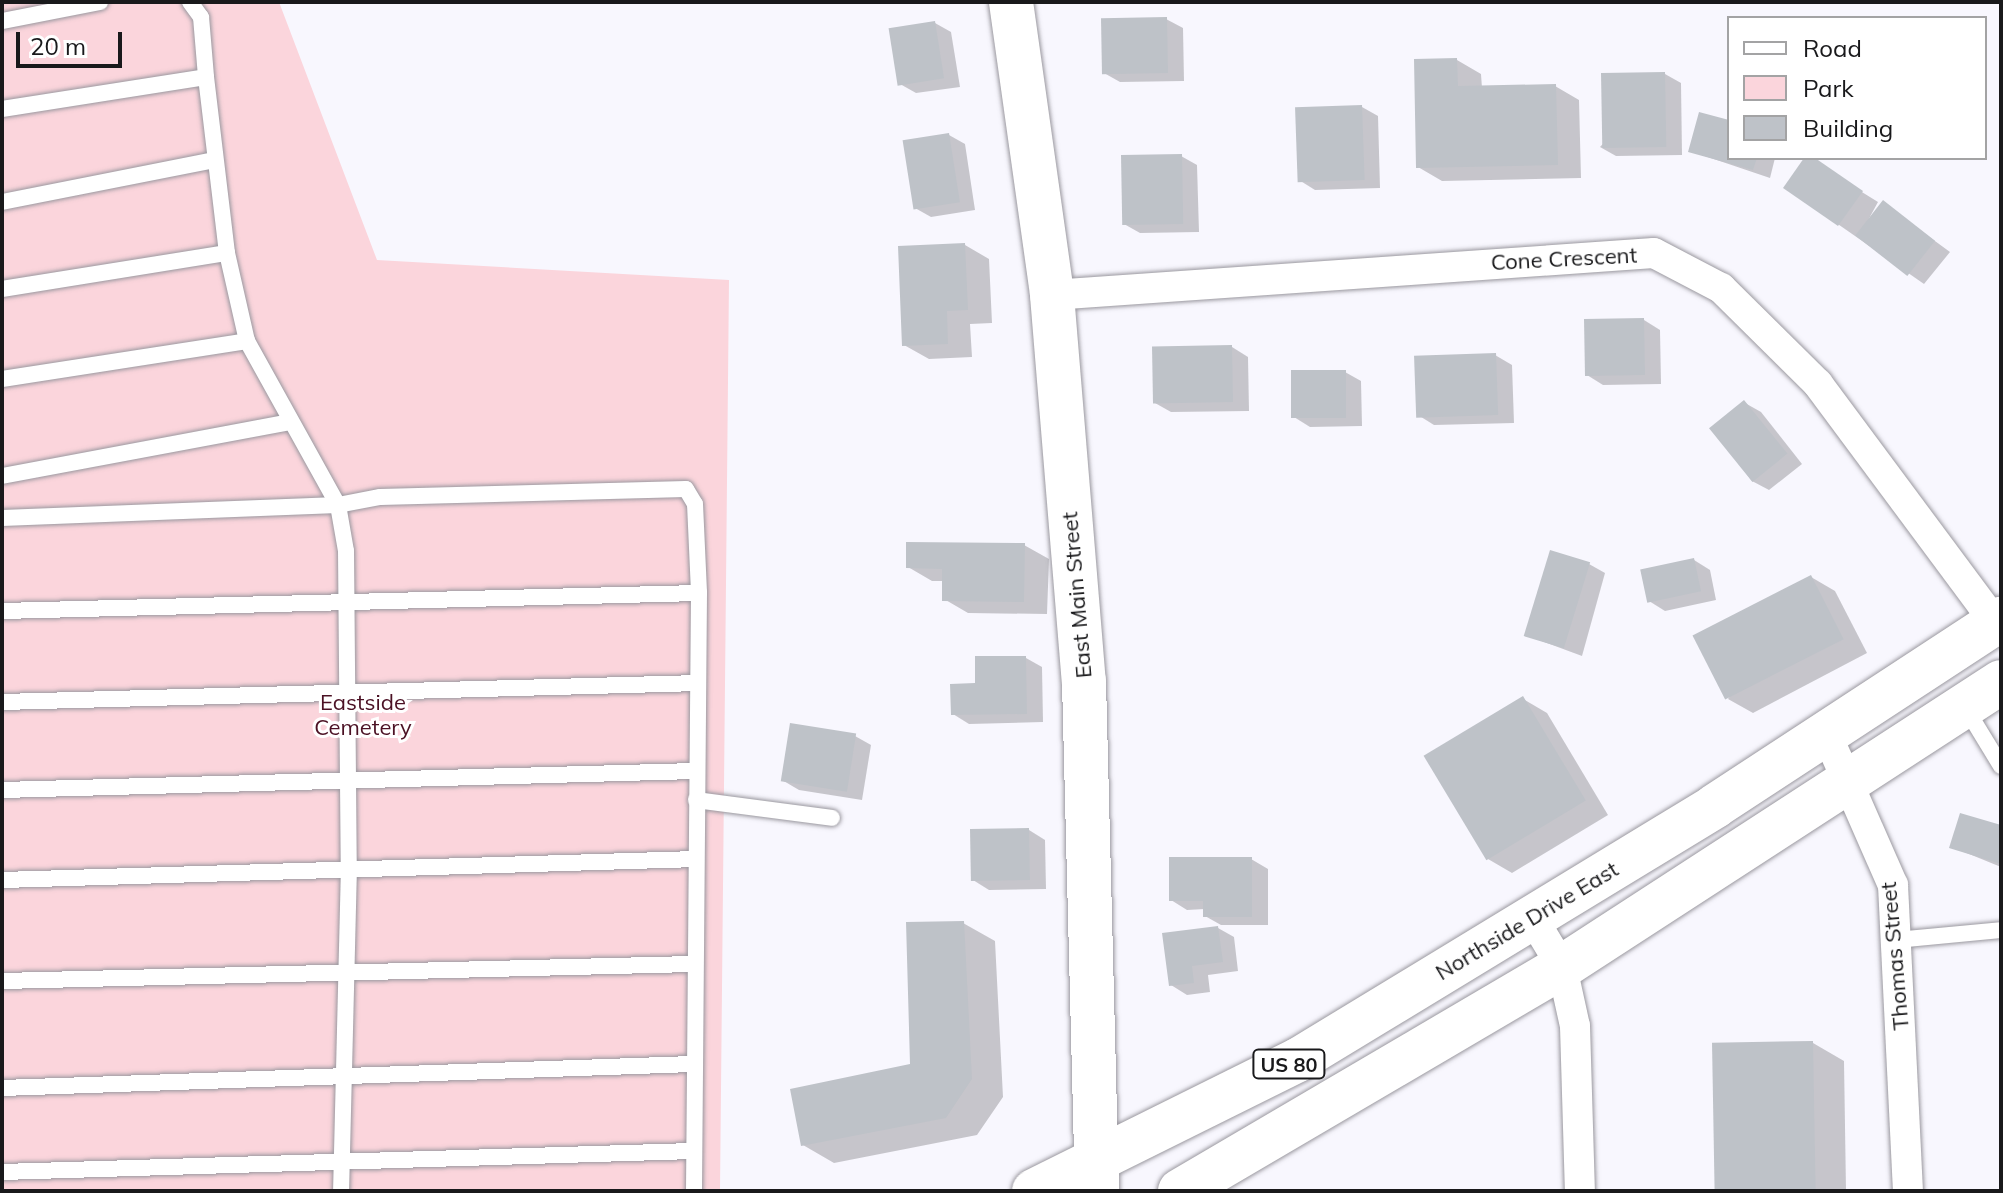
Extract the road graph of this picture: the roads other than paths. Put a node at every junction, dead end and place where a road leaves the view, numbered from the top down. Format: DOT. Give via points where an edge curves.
graph roads {
  1 [pos="100,2"];
  2 [pos="190,2"];
  3 [pos="1011,2"];
  4 [pos="2,21"];
  5 [pos="206,77"];
  6 [pos="2,109"];
  7 [pos="214,160"];
  8 [pos="2,202"];
  9 [pos="227,253"];
  10 [pos="2,289"];
  11 [pos="1052,295"];
  12 [pos="247,341"];
  13 [pos="2,379"];
  14 [pos="291,422"];
  15 [pos="2,476"];
  16 [pos="338,505"];
  17 [pos="2,518"];
  18 [pos="699,593"];
  19 [pos="348,603"];
  20 [pos="2,611"];
  21 [pos="1999,624"];
  22 [pos="2001,682"];
  23 [pos="698,683"];
  24 [pos="349,690"];
  25 [pos="2,702"];
  26 [pos="1965,707"];
  27 [pos="1827,735"];
  28 [pos="2001,766"];
  29 [pos="697,771"];
  30 [pos="347,780"];
  31 [pos="1852,783"];
  32 [pos="2,790"];
  33 [pos="696,800"];
  34 [pos="832,818"];
  35 [pos="696,859"];
  36 [pos="349,866"];
  37 [pos="2,880"];
  38 [pos="1532,917"];
  39 [pos="2001,930"];
  40 [pos="1896,940"];
  41 [pos="693,964"];
  42 [pos="1562,967"];
  43 [pos="346,974"];
  44 [pos="2,981"];
  45 [pos="693,1064"];
  46 [pos="344,1075"];
  47 [pos="2,1088"];
  48 [pos="694,1151"];
  49 [pos="342,1164"];
  50 [pos="2,1172"];
  51 [pos="1098,1175"];
  52 [pos="341,1191"];
  53 [pos="694,1191"];
  54 [pos="1034,1191"];
  55 [pos="1180,1191"];
  56 [pos="1580,1191"];
  57 [pos="1908,1191"];
  1 -- 4 [label="lane"];
  2 -- 5 [label="lane" via="201,17"];
  3 -- 11 [label="main road, East Main Street"];
  5 -- 6 [label="lane"];
  5 -- 7 [label="lane"];
  7 -- 8 [label="lane"];
  7 -- 9 [label="lane"];
  9 -- 10 [label="lane"];
  9 -- 12 [label="lane"];
  11 -- 21 [label="street, Cone Crescent" via="1654,253 1721,288 1818,384"];
  11 -- 51 [label="main road, East Main Street" via="1084,681"];
  12 -- 13 [label="lane"];
  12 -- 14 [label="lane"];
  14 -- 15 [label="lane"];
  14 -- 16 [label="lane"];
  16 -- 17 [label="lane"];
  16 -- 18 [label="lane" via="380,497 686,489 695,504"];
  16 -- 19 [label="lane"];
  18 -- 19 [label="lane"];
  18 -- 23 [label="lane"];
  19 -- 20 [label="lane"];
  19 -- 24 [label="lane"];
  21 -- 27 [label="main road, Northside Drive East / US 80"];
  22 -- 26 [label="main road, US 80"];
  23 -- 24 [label="lane"];
  23 -- 29 [label="lane"];
  24 -- 25 [label="lane"];
  24 -- 30 [label="lane"];
  26 -- 28 [label="lane"];
  26 -- 31 [label="main road, US 80"];
  27 -- 31 [label="street, Thomas Street"];
  27 -- 38 [label="main road, Northside Drive East / US 80"];
  29 -- 30 [label="lane"];
  29 -- 33 [label="lane"];
  30 -- 32 [label="lane"];
  30 -- 36 [label="lane"];
  31 -- 40 [label="street, Thomas Street" via="1893,885"];
  31 -- 42 [label="main road, US 80"];
  33 -- 34 [label="lane"];
  33 -- 35 [label="lane"];
  35 -- 36 [label="lane"];
  35 -- 41 [label="lane"];
  36 -- 37 [label="lane"];
  36 -- 43 [label="lane"];
  38 -- 42 [label="street"];
  38 -- 51 [label="main road, Northside Drive East / US 80"];
  39 -- 40 [label="lane"];
  40 -- 57 [label="street, Thomas Street"];
  41 -- 43 [label="lane"];
  41 -- 45 [label="lane"];
  42 -- 55 [label="main road, US 80"];
  42 -- 56 [label="street" via="1575,1026"];
  43 -- 44 [label="lane"];
  43 -- 46 [label="lane"];
  45 -- 46 [label="lane"];
  45 -- 48 [label="lane"];
  46 -- 47 [label="lane"];
  46 -- 49 [label="lane"];
  48 -- 49 [label="lane"];
  48 -- 53 [label="lane"];
  49 -- 50 [label="lane" via="231,1161"];
  49 -- 52 [label="lane"];
  51 -- 54 [label="main road, Northside Drive East / US 80"];
}
